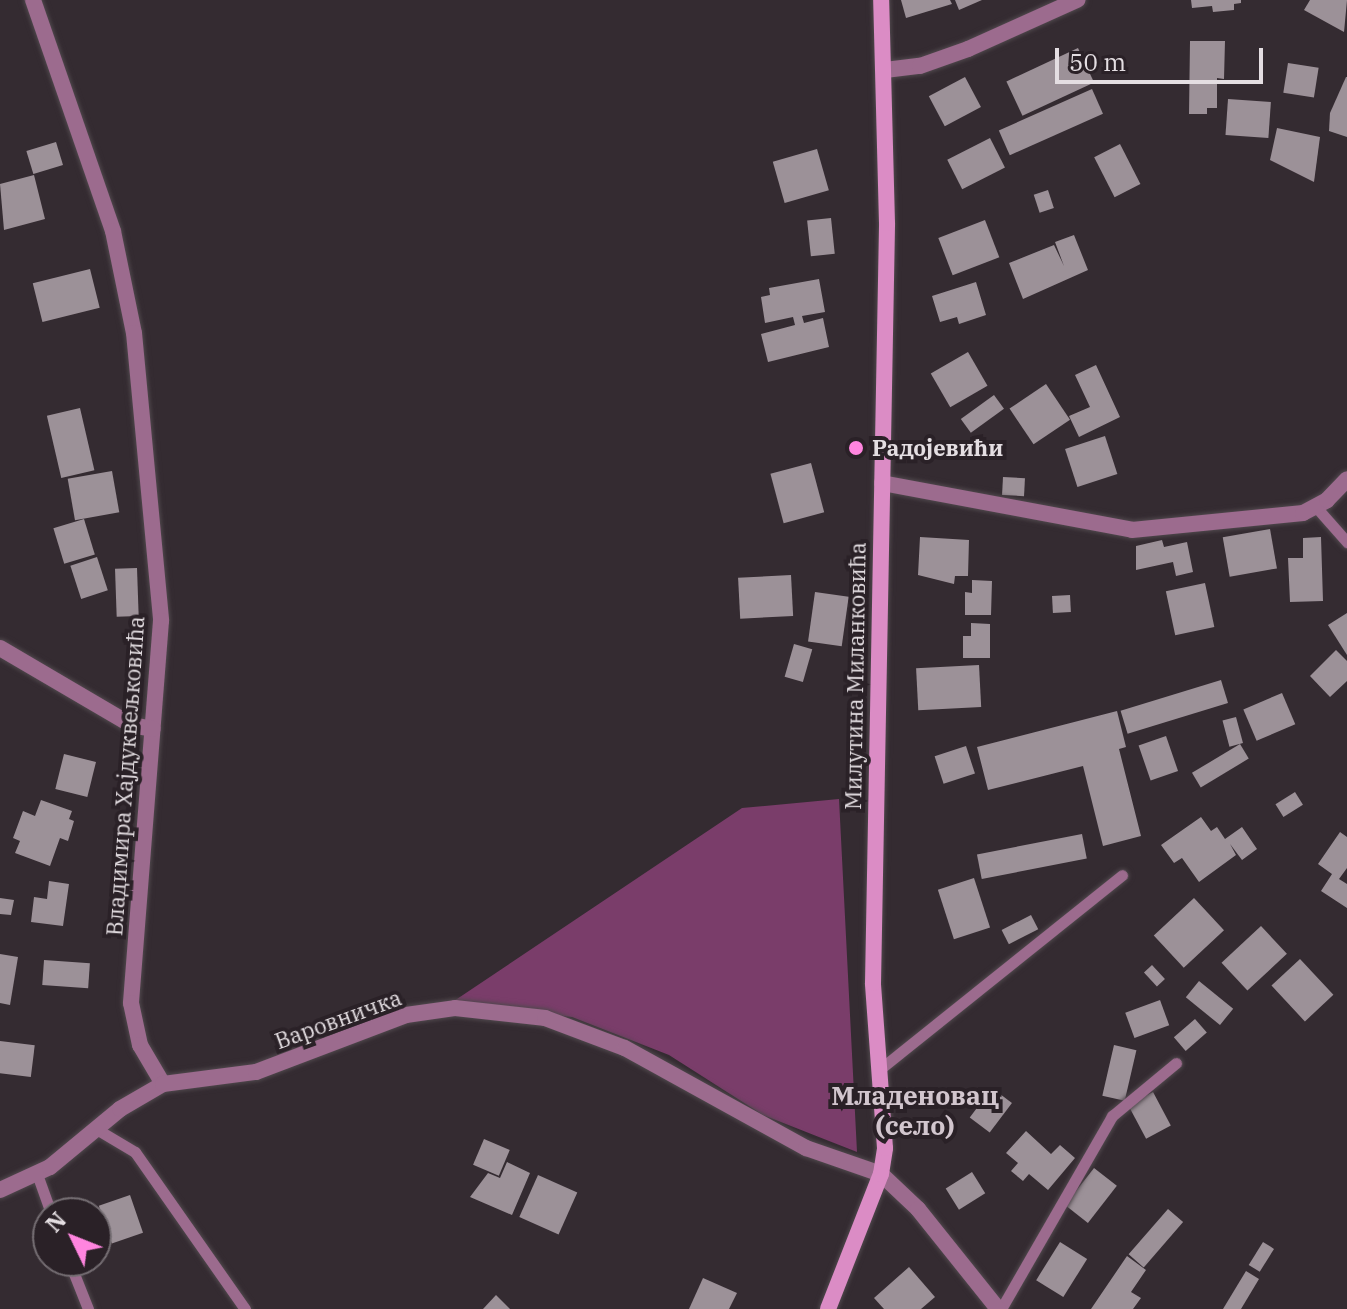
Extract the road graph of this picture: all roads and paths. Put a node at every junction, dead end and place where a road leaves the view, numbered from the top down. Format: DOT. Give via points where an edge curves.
graph roads {
  1 [pos="33,0"];
  2 [pos="881,0"];
  3 [pos="1077,0"];
  4 [pos="885,70"];
  5 [pos="1347,479"];
  6 [pos="882,483"];
  7 [pos="1316,507"];
  8 [pos="1347,542"];
  9 [pos="0,648"];
  10 [pos="153,729"];
  11 [pos="1122,875"];
  12 [pos="1176,1063"];
  13 [pos="880,1069"];
  14 [pos="163,1084"];
  15 [pos="98,1130"];
  16 [pos="37,1174"];
  17 [pos="881,1174"];
  18 [pos="0,1190"];
  19 [pos="45,1197"];
  20 [pos="75,1277"];
  21 [pos="88,1309"];
  22 [pos="245,1309"];
  23 [pos="828,1309"];
  24 [pos="1000,1309"];
  1 -- 10 [label="street, Владимира Хајдуквељковића" via="113,231 134,333 161,621"];
  2 -- 4 [label="main road, Милутина Миланковића"];
  3 -- 4 [label="street" via="968,49 920,66"];
  4 -- 6 [label="main road, Милутина Миланковића"];
  5 -- 7 [label="street"];
  6 -- 7 [label="street" via="1132,530"];
  6 -- 13 [label="main road, Милутина Миланковића" via="873,888"];
  7 -- 8 [label="lane"];
  9 -- 10 [label="street" via="118,718"];
  10 -- 14 [label="street, Владимира Хајдуквељковића" via="131,1003 140,1045"];
  11 -- 13 [label="lane"];
  12 -- 24 [label="lane" via="1112,1116"];
  13 -- 17 [label="main road, Милутина Миланковића" via="885,1129"];
  14 -- 15 [label="street, Варовничка" via="120,1109"];
  14 -- 17 [label="street, Варовничка" via="256,1072 406,1015 488,1009 545,1018 625,1048 806,1148"];
  15 -- 16 [label="street, Варовничка"];
  15 -- 22 [label="lane" via="135,1152"];
  16 -- 18 [label="street, Варовничка"];
  16 -- 19 [label="lane"];
  17 -- 23 [label="main road, Милутина Миланковића"];
  17 -- 24 [label="street" via="918,1209"];
  20 -- 21 [label="lane"];
}
